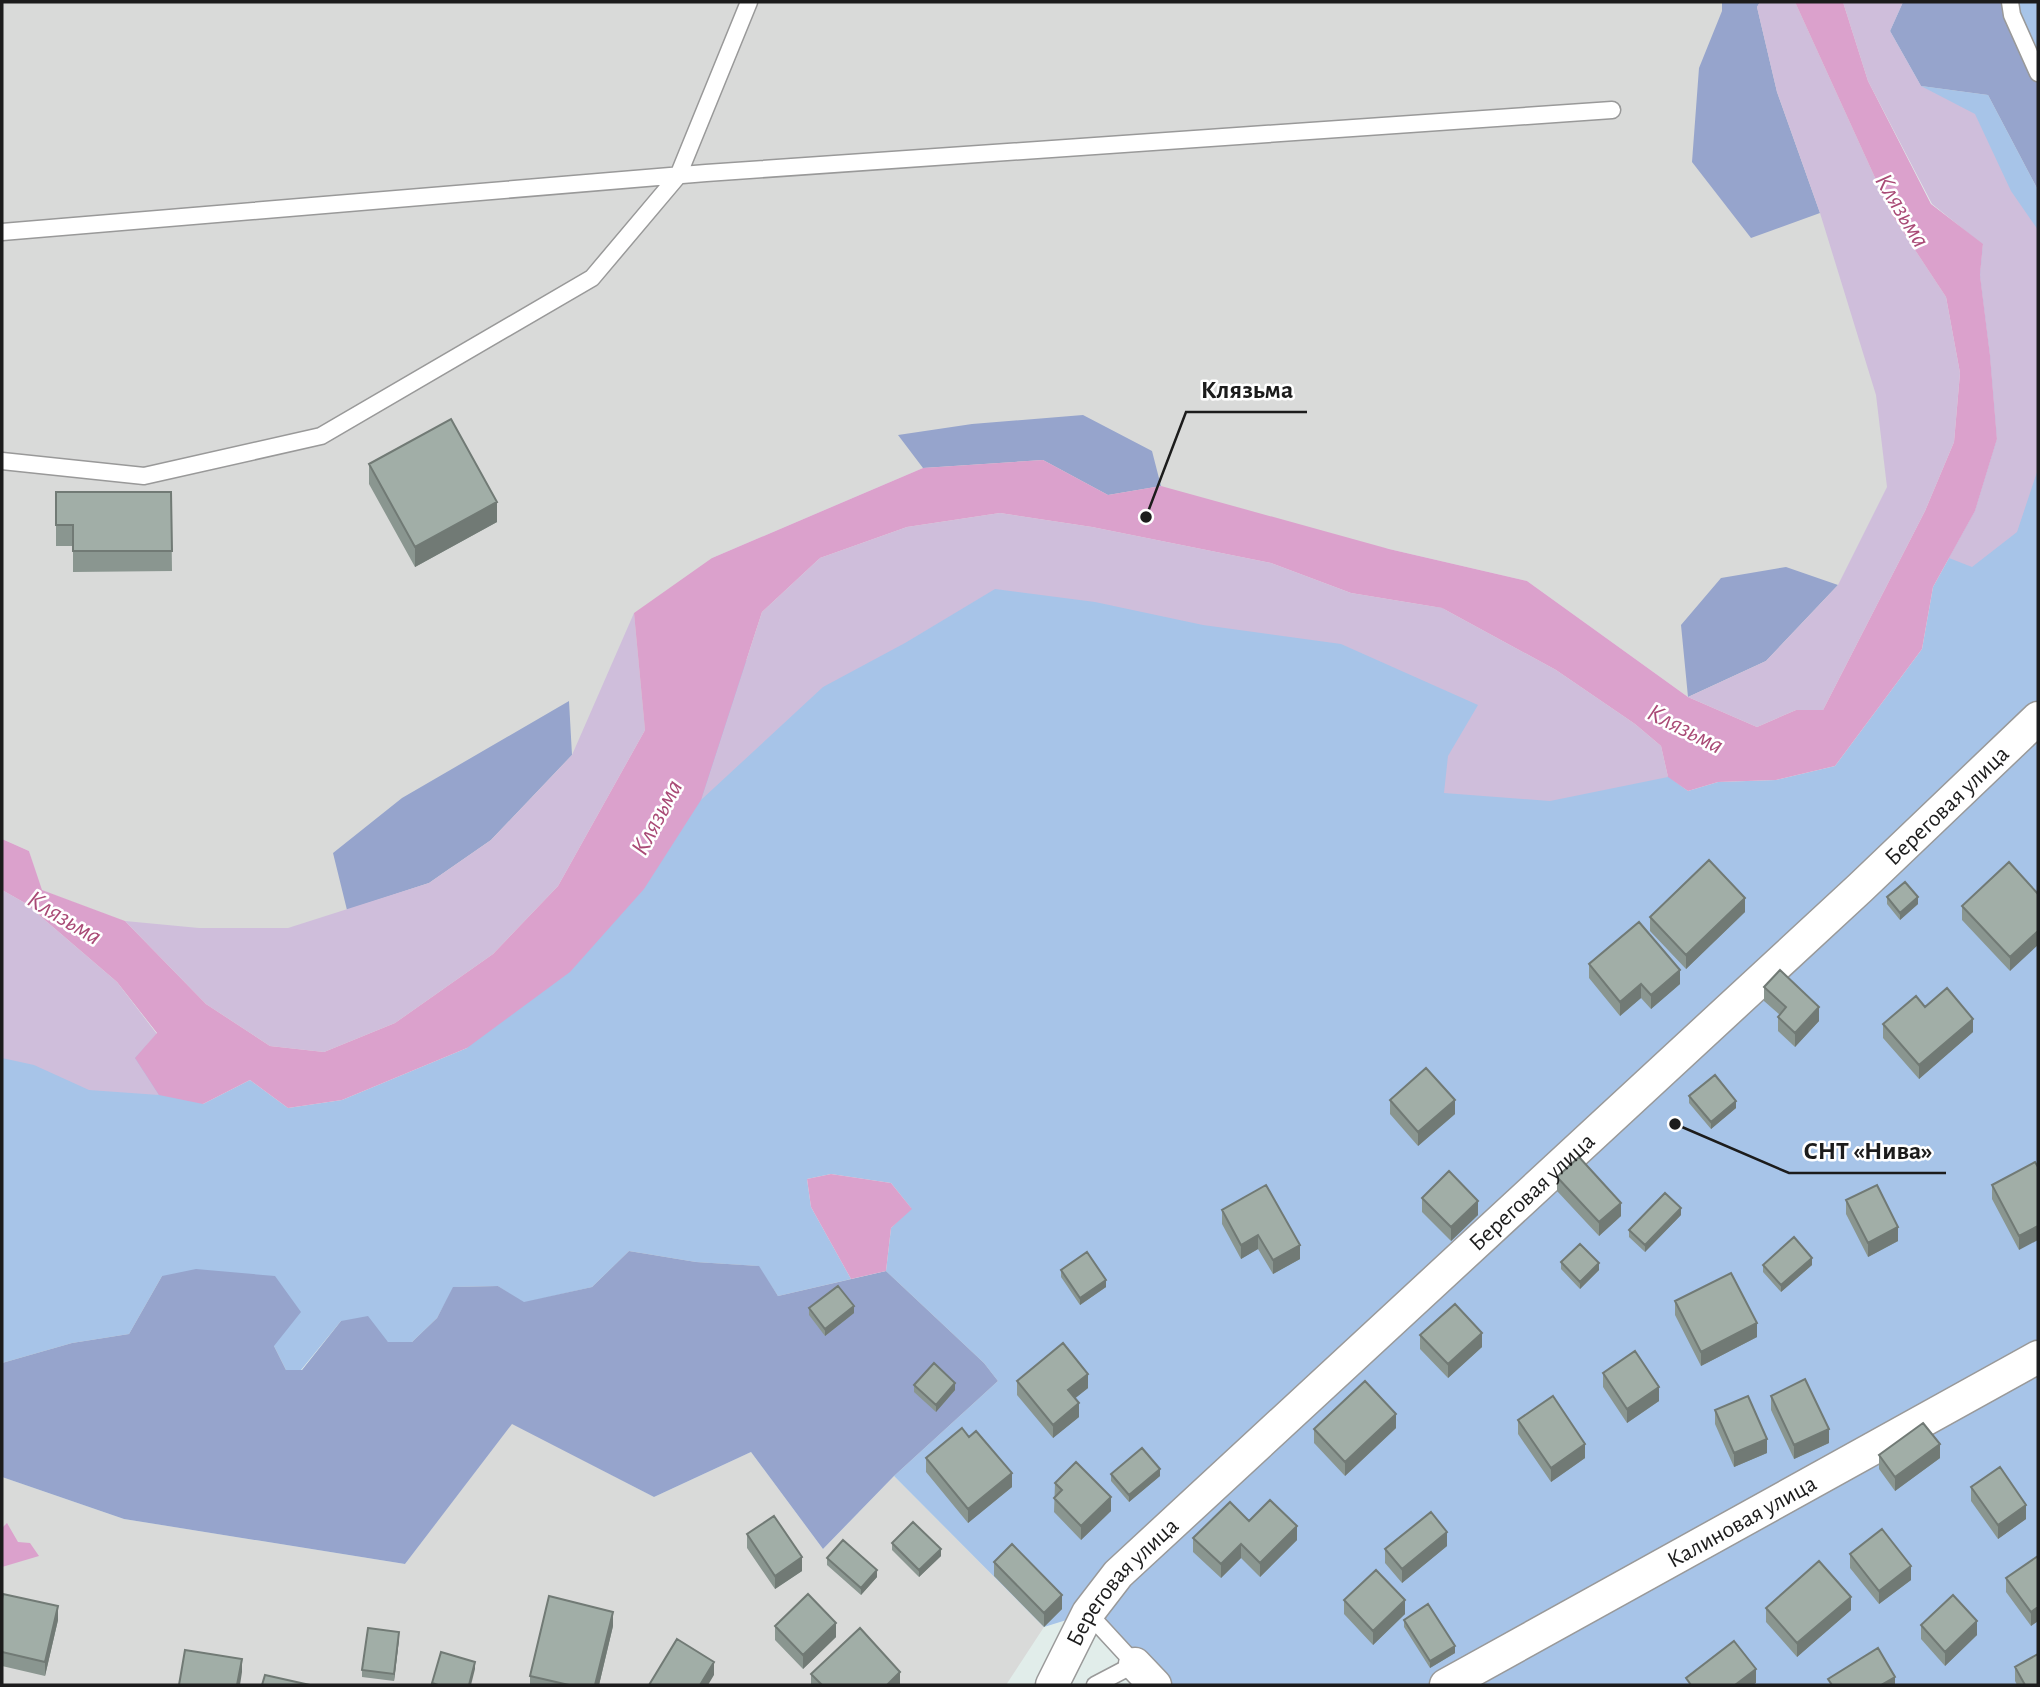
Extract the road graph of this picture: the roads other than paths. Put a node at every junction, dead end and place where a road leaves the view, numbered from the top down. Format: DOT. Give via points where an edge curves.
graph roads {
  1 [pos="750,2"];
  2 [pos="2010,2"];
  3 [pos="2038,73"];
  4 [pos="1612,110"];
  5 [pos="678,176"];
  6 [pos="2,232"];
  7 [pos="2,461"];
  8 [pos="2038,718"];
  9 [pos="2038,1357"];
  10 [pos="1088,1613"];
  11 [pos="1145,1675"];
  12 [pos="1052,1685"];
  13 [pos="1095,1685"];
  14 [pos="1446,1685"];
  1 -- 5 [label="lane"];
  2 -- 3 [label="lane"];
  4 -- 5 [label="lane"];
  5 -- 6 [label="lane"];
  5 -- 7 [label="lane" via="592,278 321,436 144,476"];
  8 -- 10 [label="street, Береговая улица" via="1118,1574"];
  9 -- 14 [label="street, Калиновая улица"];
  10 -- 11 [label="lane"];
  10 -- 12 [label="street, Береговая улица"];
  11 -- 13 [label="lane"];
}
